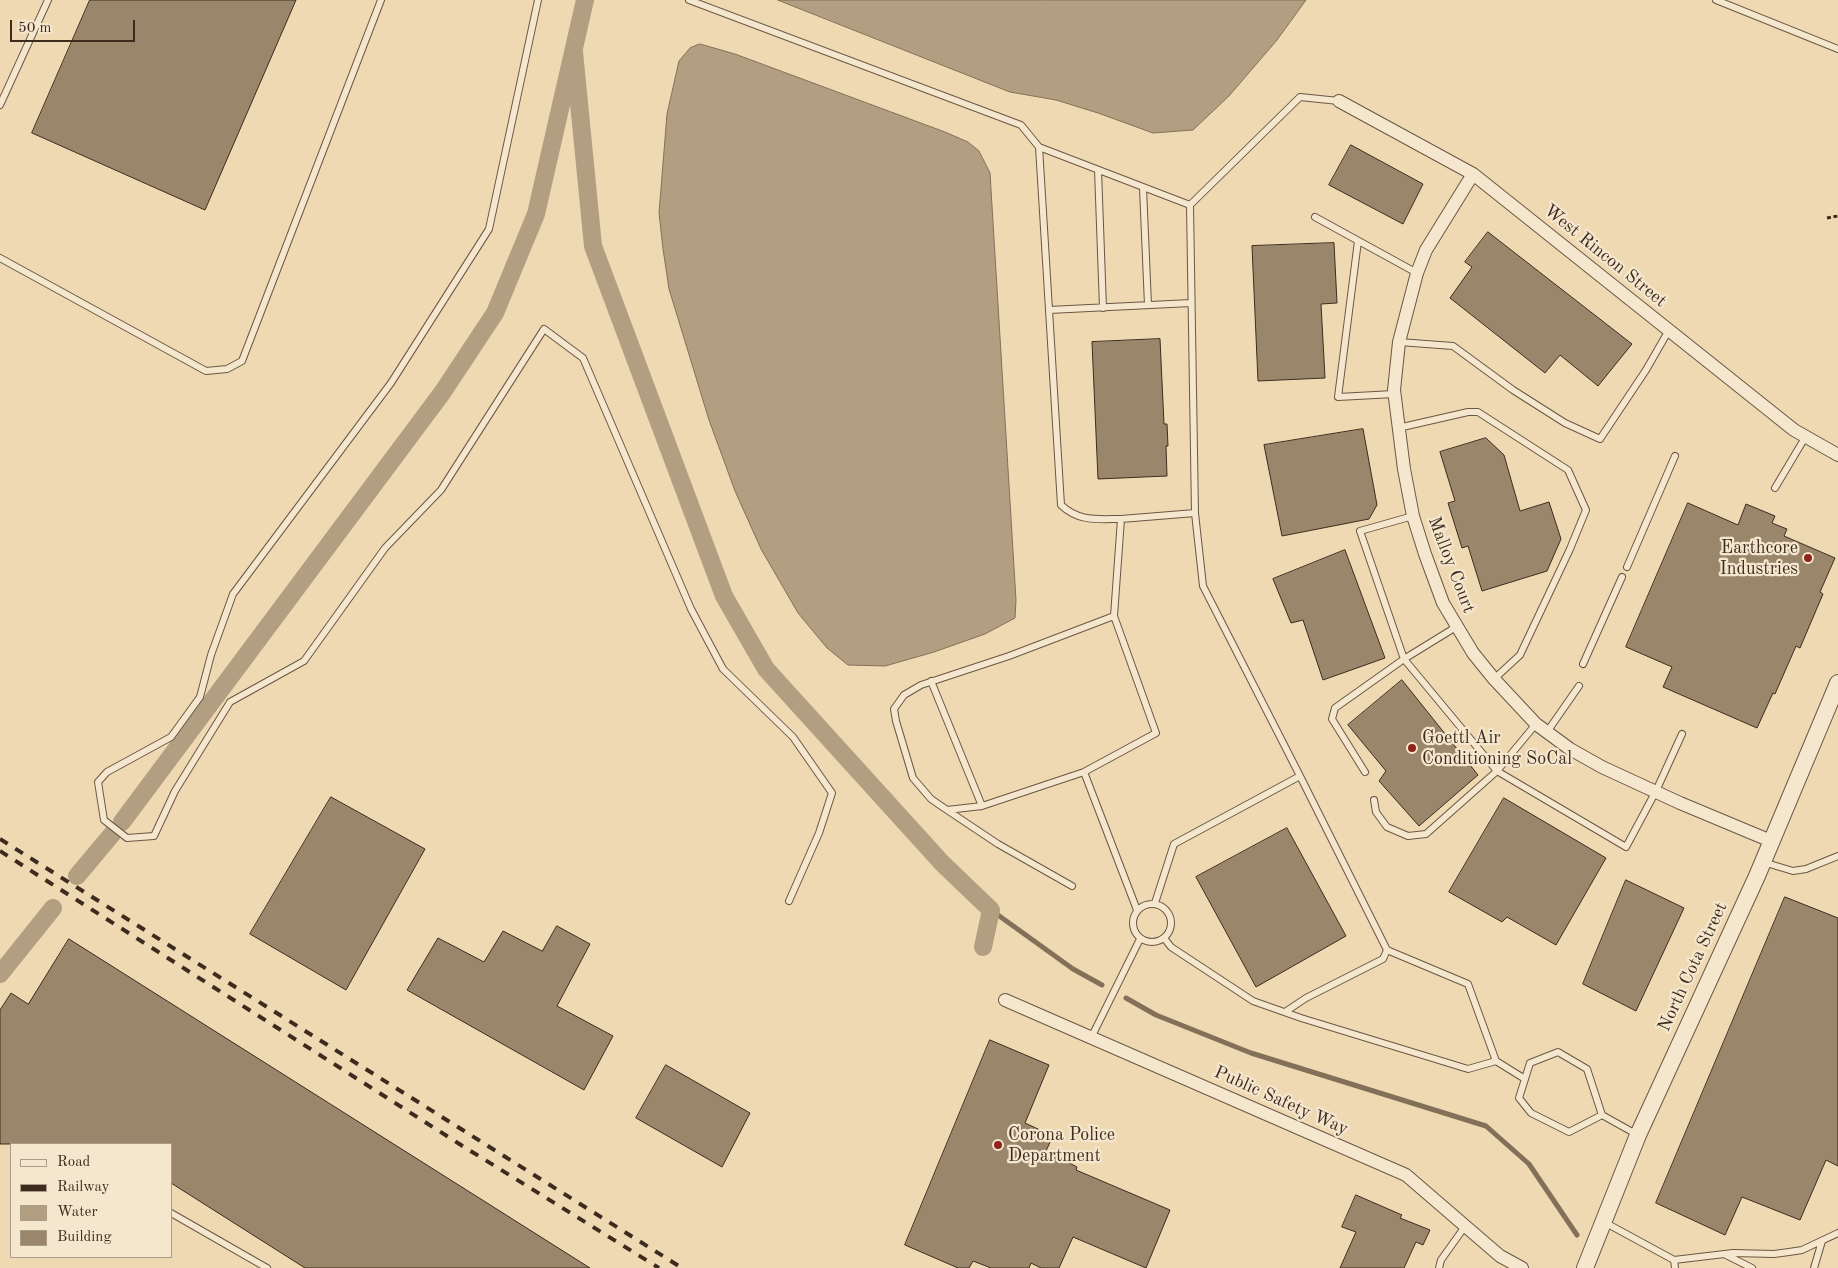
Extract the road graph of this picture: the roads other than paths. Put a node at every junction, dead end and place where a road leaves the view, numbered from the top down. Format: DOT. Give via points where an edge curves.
graph roads {
  1 [pos="48,0"];
  2 [pos="381,0"];
  3 [pos="538,0"];
  4 [pos="689,0"];
  5 [pos="1716,0"];
  6 [pos="1838,49"];
  7 [pos="1338,102"];
  8 [pos="0,105"];
  9 [pos="1039,147"];
  10 [pos="1098,170"];
  11 [pos="1473,174"];
  12 [pos="1143,188"];
  13 [pos="1190,205"];
  14 [pos="1315,217"];
  15 [pos="1358,241"];
  16 [pos="0,258"];
  17 [pos="1417,273"];
  18 [pos="1191,303"];
  19 [pos="1148,305"];
  20 [pos="1103,308"];
  21 [pos="1049,310"];
  22 [pos="1669,330"];
  23 [pos="1400,342"];
  24 [pos="1394,394"];
  25 [pos="1398,428"];
  26 [pos="1806,436"];
  27 [pos="1838,455"];
  28 [pos="1675,456"];
  29 [pos="1775,488"];
  30 [pos="1195,512"];
  31 [pos="1413,516"];
  32 [pos="1121,520"];
  33 [pos="1627,567"];
  34 [pos="1622,577"];
  35 [pos="1114,616"];
  36 [pos="1456,626"];
  37 [pos="1404,659"];
  38 [pos="1583,664"];
  39 [pos="1494,679"];
  40 [pos="931,681"];
  41 [pos="1838,683"];
  42 [pos="1579,686"];
  43 [pos="1536,724"];
  44 [pos="1547,732"];
  45 [pos="1682,734"];
  46 [pos="1497,771"];
  47 [pos="1084,772"];
  48 [pos="1365,772"];
  49 [pos="1300,776"];
  50 [pos="1656,791"];
  51 [pos="1374,800"];
  52 [pos="982,806"];
  53 [pos="948,810"];
  54 [pos="1771,841"];
  55 [pos="1838,856"];
  56 [pos="1763,862"];
  57 [pos="1072,886"];
  58 [pos="789,901"];
  59 [pos="1155,904"];
  60 [pos="1137,910"];
  61 [pos="1164,938"];
  62 [pos="1140,939"];
  63 [pos="1387,950"];
  64 [pos="1005,1000"];
  65 [pos="1285,1012"];
  66 [pos="1091,1038"];
  67 [pos="1496,1061"];
  68 [pos="1524,1079"];
  69 [pos="1602,1115"];
  70 [pos="1638,1135"];
  71 [pos="172,1214"];
  72 [pos="1604,1222"];
  73 [pos="1466,1226"];
  74 [pos="1838,1233"];
  75 [pos="1822,1241"];
  76 [pos="1725,1254"];
  77 [pos="1674,1260"];
  78 [pos="267,1268"];
  79 [pos="1439,1268"];
  80 [pos="1522,1268"];
  81 [pos="1585,1268"];
  82 [pos="1675,1268"];
  83 [pos="1752,1268"];
  84 [pos="1814,1268"];
  1 -- 8 [label="lane"];
  2 -- 16 [label="lane" via="242,361 227,369 206,371"];
  3 -- 58 [label="lane" via="489,229 391,383 233,594 200,696 171,737 107,772 98,782 104,820 127,838 154,836 175,791 230,702 304,661 386,548 441,490 544,329 583,358 691,609 723,669 793,737 832,793 819,833"];
  4 -- 9 [label="lane" via="1021,125"];
  5 -- 6 [label="lane"];
  7 -- 11 [label="street, West Rincon Street"];
  7 -- 13 [label="lane" via="1300,97"];
  9 -- 10 [label="lane"];
  9 -- 21 [label="lane"];
  10 -- 12 [label="lane"];
  10 -- 20 [label="lane"];
  11 -- 17 [label="street, Malloy Court" via="1426,250"];
  11 -- 22 [label="street, West Rincon Street"];
  12 -- 13 [label="lane"];
  12 -- 19 [label="lane"];
  13 -- 18 [label="lane"];
  14 -- 15 [label="lane"];
  15 -- 17 [label="lane"];
  15 -- 24 [label="lane" via="1338,397"];
  17 -- 23 [label="street, Malloy Court"];
  18 -- 19 [label="lane"];
  18 -- 30 [label="lane"];
  19 -- 20 [label="lane"];
  20 -- 21 [label="lane"];
  21 -- 32 [label="lane" via="1061,504 1071,514 1089,519"];
  22 -- 23 [label="lane" via="1600,439 1565,423 1512,390 1453,346"];
  22 -- 26 [label="street, West Rincon Street" via="1794,430"];
  23 -- 24 [label="street, Malloy Court"];
  24 -- 25 [label="street, Malloy Court"];
  25 -- 31 [label="street, Malloy Court"];
  25 -- 39 [label="lane" via="1478,412 1568,470 1586,510 1520,655"];
  26 -- 27 [label="street, West Rincon Street"];
  26 -- 29 [label="lane"];
  28 -- 33 [label="lane"];
  30 -- 32 [label="lane"];
  30 -- 49 [label="lane" via="1203,586"];
  31 -- 36 [label="street, Malloy Court" via="1443,603"];
  31 -- 37 [label="lane" via="1360,530"];
  32 -- 35 [label="lane"];
  34 -- 38 [label="lane"];
  35 -- 40 [label="lane" via="1009,656"];
  35 -- 47 [label="lane" via="1156,733"];
  36 -- 37 [label="lane"];
  36 -- 39 [label="street, Malloy Court"];
  37 -- 46 [label="lane"];
  37 -- 48 [label="lane" via="1335,708 1332,719"];
  39 -- 43 [label="street, Malloy Court"];
  40 -- 52 [label="lane"];
  40 -- 53 [label="lane" via="904,695 894,709 913,778 931,799"];
  41 -- 54 [label="street, North Cota Street"];
  42 -- 44 [label="lane"];
  43 -- 44 [label="street, Malloy Court"];
  43 -- 46 [label="lane"];
  44 -- 50 [label="street, Malloy Court" via="1602,767"];
  45 -- 50 [label="lane"];
  46 -- 50 [label="lane" via="1626,847"];
  46 -- 51 [label="lane" via="1426,834 1408,836 1387,827 1376,812"];
  47 -- 52 [label="lane"];
  47 -- 60 [label="lane"];
  49 -- 59 [label="lane" via="1174,844"];
  49 -- 63 [label="lane"];
  50 -- 54 [label="street, Malloy Court"];
  52 -- 53 [label="lane"];
  53 -- 57 [label="lane" via="998,844"];
  54 -- 56 [label="street, North Cota Street"];
  55 -- 56 [label="lane" via="1793,871"];
  56 -- 70 [label="street, North Cota Street"];
  59 -- 60 [label="lane"];
  59 -- 61 [label="lane" via="1170,915 1171,927"];
  60 -- 62 [label="lane" via="1132,928"];
  61 -- 62 [label="lane" via="1152,942"];
  61 -- 65 [label="lane" via="1171,947 1253,1001"];
  62 -- 66 [label="lane"];
  63 -- 65 [label="lane" via="1383,959"];
  63 -- 67 [label="lane" via="1468,984"];
  64 -- 66 [label="street, Public Safety Way"];
  65 -- 67 [label="lane" via="1468,1070"];
  66 -- 73 [label="street, Public Safety Way" via="1406,1175"];
  67 -- 68 [label="lane"];
  68 -- 69 [label="lane" via="1518,1098 1530,1113 1569,1132"];
  68 -- 69 [label="lane" via="1530,1062 1558,1052 1587,1069"];
  69 -- 70 [label="lane"];
  70 -- 72 [label="street, North Cota Street"];
  71 -- 78 [label="lane"];
  72 -- 77 [label="lane"];
  72 -- 81 [label="street, North Cota Street"];
  73 -- 79 [label="lane"];
  73 -- 80 [label="street, Public Safety Way" via="1500,1256"];
  74 -- 75 [label="lane"];
  75 -- 76 [label="lane" via="1789,1252"];
  75 -- 84 [label="lane"];
  76 -- 77 [label="lane"];
  76 -- 83 [label="lane"];
  77 -- 82 [label="lane"];
}
